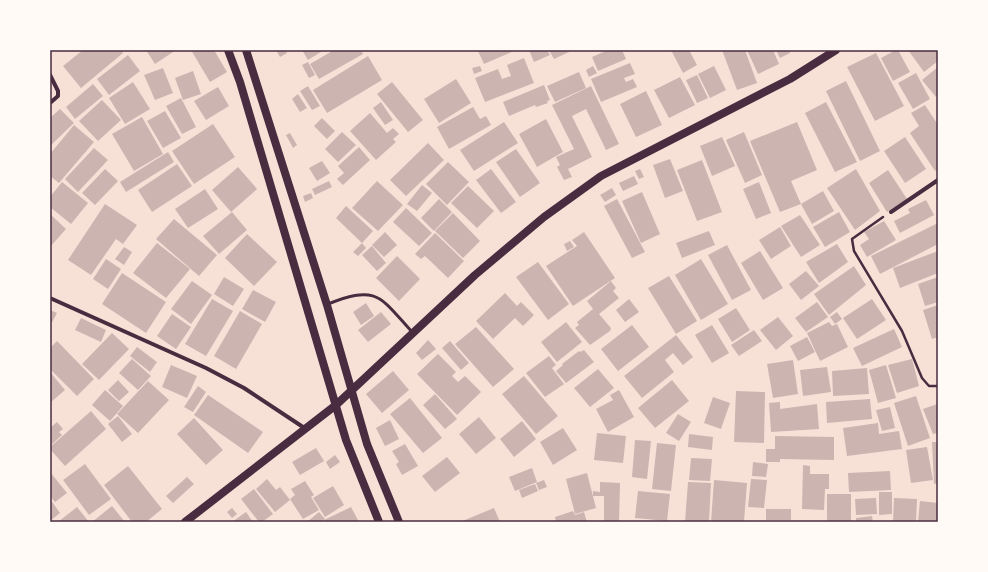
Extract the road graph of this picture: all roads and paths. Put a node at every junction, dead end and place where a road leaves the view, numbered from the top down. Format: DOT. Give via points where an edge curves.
graph roads {
  1 [pos="228,50"];
  2 [pos="246,50"];
  3 [pos="836,50"];
  4 [pos="50,75"];
  5 [pos="50,103"];
  6 [pos="938,180"];
  7 [pos="890,212"];
  8 [pos="50,298"];
  9 [pos="327,305"];
  10 [pos="413,333"];
  11 [pos="938,386"];
  12 [pos="351,391"];
  13 [pos="336,405"];
  14 [pos="306,429"];
  15 [pos="185,522"];
  16 [pos="379,522"];
  17 [pos="399,522"];
  1 -- 13 [label="main road" via="242,89"];
  2 -- 9 [label="main road"];
  3 -- 10 [label="main road" via="790,79 601,176 538,221"];
  4 -- 5 [label="street" via="58,91 58,96"];
  6 -- 7 [label="street"];
  7 -- 11 [label="path" via="852,239 854,251 902,331 922,378 929,386"];
  8 -- 14 [label="street" via="238,384"];
  9 -- 10 [label="lane" via="351,296 373,295 389,306"];
  9 -- 12 [label="main road"];
  10 -- 12 [label="main road"];
  12 -- 13 [label="main road"];
  12 -- 17 [label="main road" via="367,444"];
  13 -- 14 [label="main road"];
  13 -- 16 [label="main road" via="346,440"];
  14 -- 15 [label="main road"];
}
